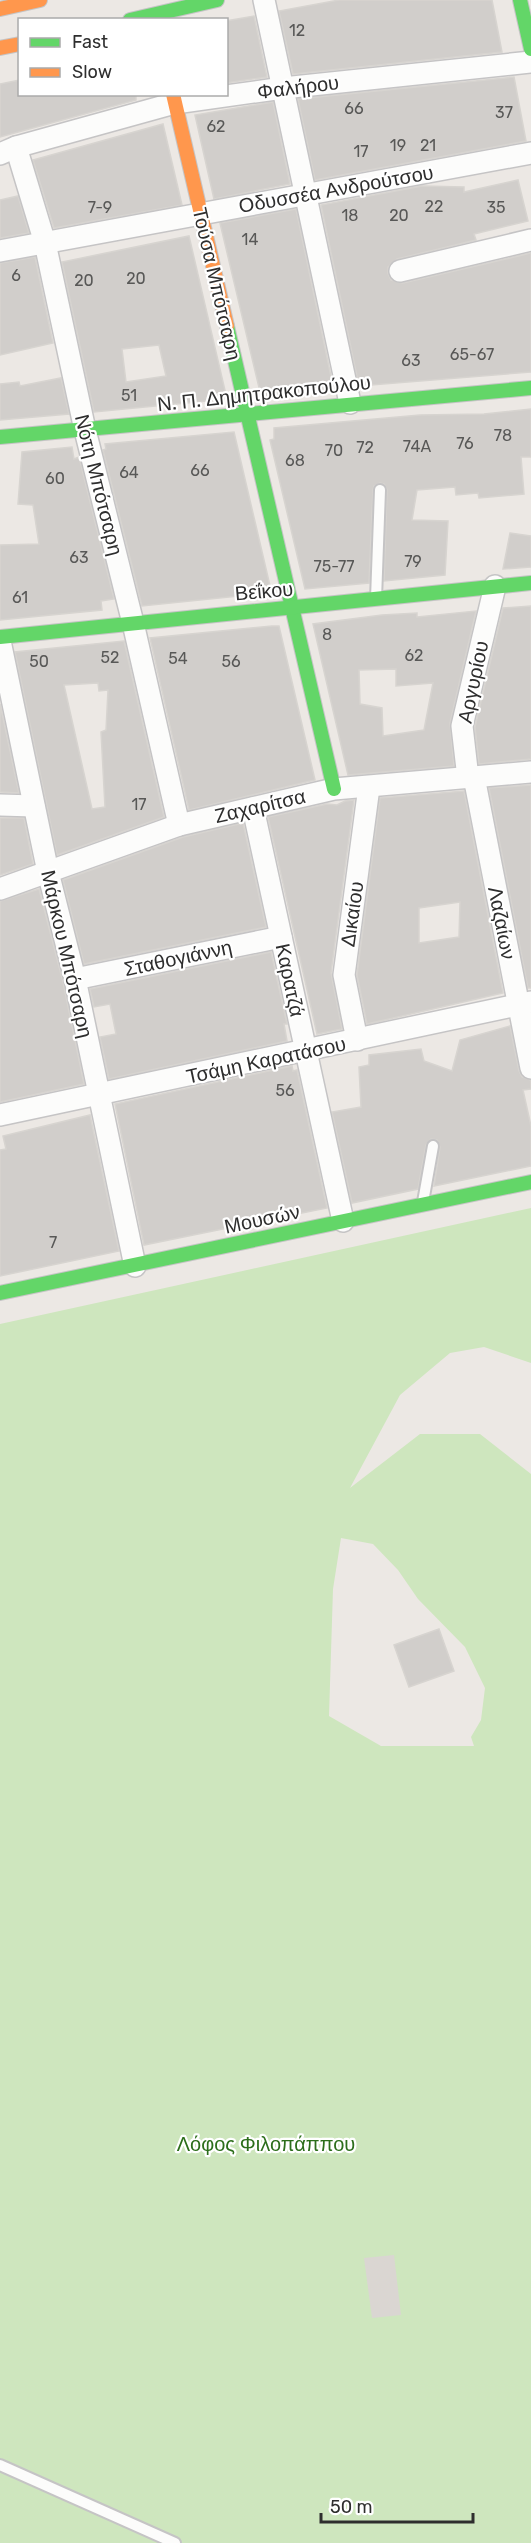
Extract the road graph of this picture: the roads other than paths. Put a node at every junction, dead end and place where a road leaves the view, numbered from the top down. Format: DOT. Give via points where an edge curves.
graph roads {
  1 [pos="40,0"];
  2 [pos="217,0"];
  3 [pos="264,0"];
  4 [pos="520,0"];
  5 [pos="0,9"];
  6 [pos="154,17"];
  7 [pos="18,44"];
  8 [pos="0,48"];
  9 [pos="531,49"];
  10 [pos="531,62"];
  11 [pos="283,88"];
  12 [pos="228,94"];
  13 [pos="204,96"];
  14 [pos="174,99"];
  15 [pos="8,150"];
  16 [pos="531,153"];
  17 [pos="306,194"];
  18 [pos="200,214"];
  19 [pos="531,240"];
  20 [pos="45,243"];
  21 [pos="0,251"];
  22 [pos="400,270"];
  23 [pos="531,388"];
  24 [pos="350,403"];
  25 [pos="247,414"];
  26 [pos="85,430"];
  27 [pos="0,437"];
  28 [pos="380,490"];
  29 [pos="531,583"];
  30 [pos="495,586"];
  31 [pos="376,599"];
  32 [pos="292,608"];
  33 [pos="133,623"];
  34 [pos="0,639"];
  35 [pos="531,772"];
  36 [pos="471,778"];
  37 [pos="369,787"];
  38 [pos="334,789"];
  39 [pos="0,805"];
  40 [pos="34,806"];
  41 [pos="253,808"];
  42 [pos="179,825"];
  43 [pos="48,872"];
  44 [pos="0,889"];
  45 [pos="281,937"];
  46 [pos="75,980"];
  47 [pos="525,1004"];
  48 [pos="357,1040"];
  49 [pos="306,1052"];
  50 [pos="531,1068"];
  51 [pos="98,1096"];
  52 [pos="0,1115"];
  53 [pos="433,1146"];
  54 [pos="531,1182"];
  55 [pos="423,1205"];
  56 [pos="343,1221"];
  57 [pos="135,1266"];
  58 [pos="0,1293"];
  59 [pos="0,2465"];
  60 [pos="175,2543"];
  1 -- 5 [label="main road"];
  2 -- 6 [label="main road"];
  3 -- 11 [label="street"];
  4 -- 9 [label="main road"];
  7 -- 8 [label="main road"];
  10 -- 11 [label="street, Φαλήρου"];
  11 -- 12 [label="street, Φαλήρου"];
  11 -- 17 [label="street"];
  13 -- 14 [label="street, Φαλήρου"];
  14 -- 15 [label="street, Φαλήρου"];
  14 -- 18 [label="main road, Τούσα Μπότσαρη"];
  15 -- 20 [label="street, Νότη Μπότσαρη"];
  16 -- 17 [label="street, Οδυσσέα Ανδρούτσου"];
  17 -- 18 [label="street, Οδυσσέα Ανδρούτσου"];
  17 -- 24 [label="street"];
  18 -- 20 [label="street, Οδυσσέα Ανδρούτσου"];
  18 -- 25 [label="main road, Τούσα Μπότσαρη"];
  19 -- 22 [label="street"];
  20 -- 21 [label="street, Οδυσσέα Ανδρούτσου"];
  20 -- 26 [label="street, Νότη Μπότσαρη"];
  23 -- 24 [label="main road, Ν. Π. Δημητρακοπούλου"];
  24 -- 25 [label="main road, Ν. Π. Δημητρακοπούλου"];
  25 -- 26 [label="main road, Ν. Π. Δημητρακοπούλου"];
  25 -- 32 [label="main road, Τούσα Μπότσαρη"];
  26 -- 27 [label="main road, Ν. Π. Δημητρακοπούλου"];
  26 -- 33 [label="street, Νότη Μπότσαρη"];
  28 -- 31 [label="lane"];
  29 -- 30 [label="main road, Βεΐκου"];
  30 -- 31 [label="main road, Βεΐκου"];
  30 -- 36 [label="street, Αργυρίου" via="462,726"];
  31 -- 32 [label="main road, Βεΐκου"];
  32 -- 33 [label="main road, Βεΐκου"];
  32 -- 38 [label="main road, Τούσα Μπότσαρη"];
  33 -- 34 [label="main road, Βεΐκου"];
  33 -- 42 [label="street, Νότη Μπότσαρη"];
  34 -- 40 [label="street, Μάρκου Μπότσαρη"];
  35 -- 36 [label="street, Ζαχαρίτσα"];
  36 -- 37 [label="street, Ζαχαρίτσα"];
  36 -- 47 [label="street, Λαζαίων"];
  37 -- 38 [label="street, Ζαχαρίτσα"];
  37 -- 48 [label="street, Δικαίου" via="344,975"];
  38 -- 41 [label="street, Ζαχαρίτσα"];
  39 -- 40 [label="street"];
  40 -- 43 [label="street, Μάρκου Μπότσαρη"];
  41 -- 42 [label="street, Ζαχαρίτσα"];
  41 -- 45 [label="street, Καρατζά"];
  42 -- 43 [label="street, Ζαχαρίτσα"];
  43 -- 44 [label="street, Ζαχαρίτσα"];
  43 -- 46 [label="street, Μάρκου Μπότσαρη"];
  45 -- 46 [label="street, Σταθογιάννη"];
  45 -- 49 [label="street, Καρατζά"];
  46 -- 51 [label="street, Μάρκου Μπότσαρη"];
  47 -- 48 [label="street, Τσάμη Καρατάσου"];
  47 -- 50 [label="street, Λαζαίων"];
  48 -- 49 [label="street, Τσάμη Καρατάσου"];
  49 -- 51 [label="street, Τσάμη Καρατάσου"];
  49 -- 56 [label="street, Καρατζά"];
  51 -- 52 [label="street, Τσάμη Καρατάσου"];
  51 -- 57 [label="street, Μάρκου Μπότσαρη"];
  53 -- 55 [label="lane"];
  54 -- 55 [label="main road, Μουσών"];
  55 -- 56 [label="main road, Μουσών"];
  56 -- 57 [label="main road, Μουσών"];
  57 -- 58 [label="main road, Μουσών"];
  59 -- 60 [label="lane"];
}
